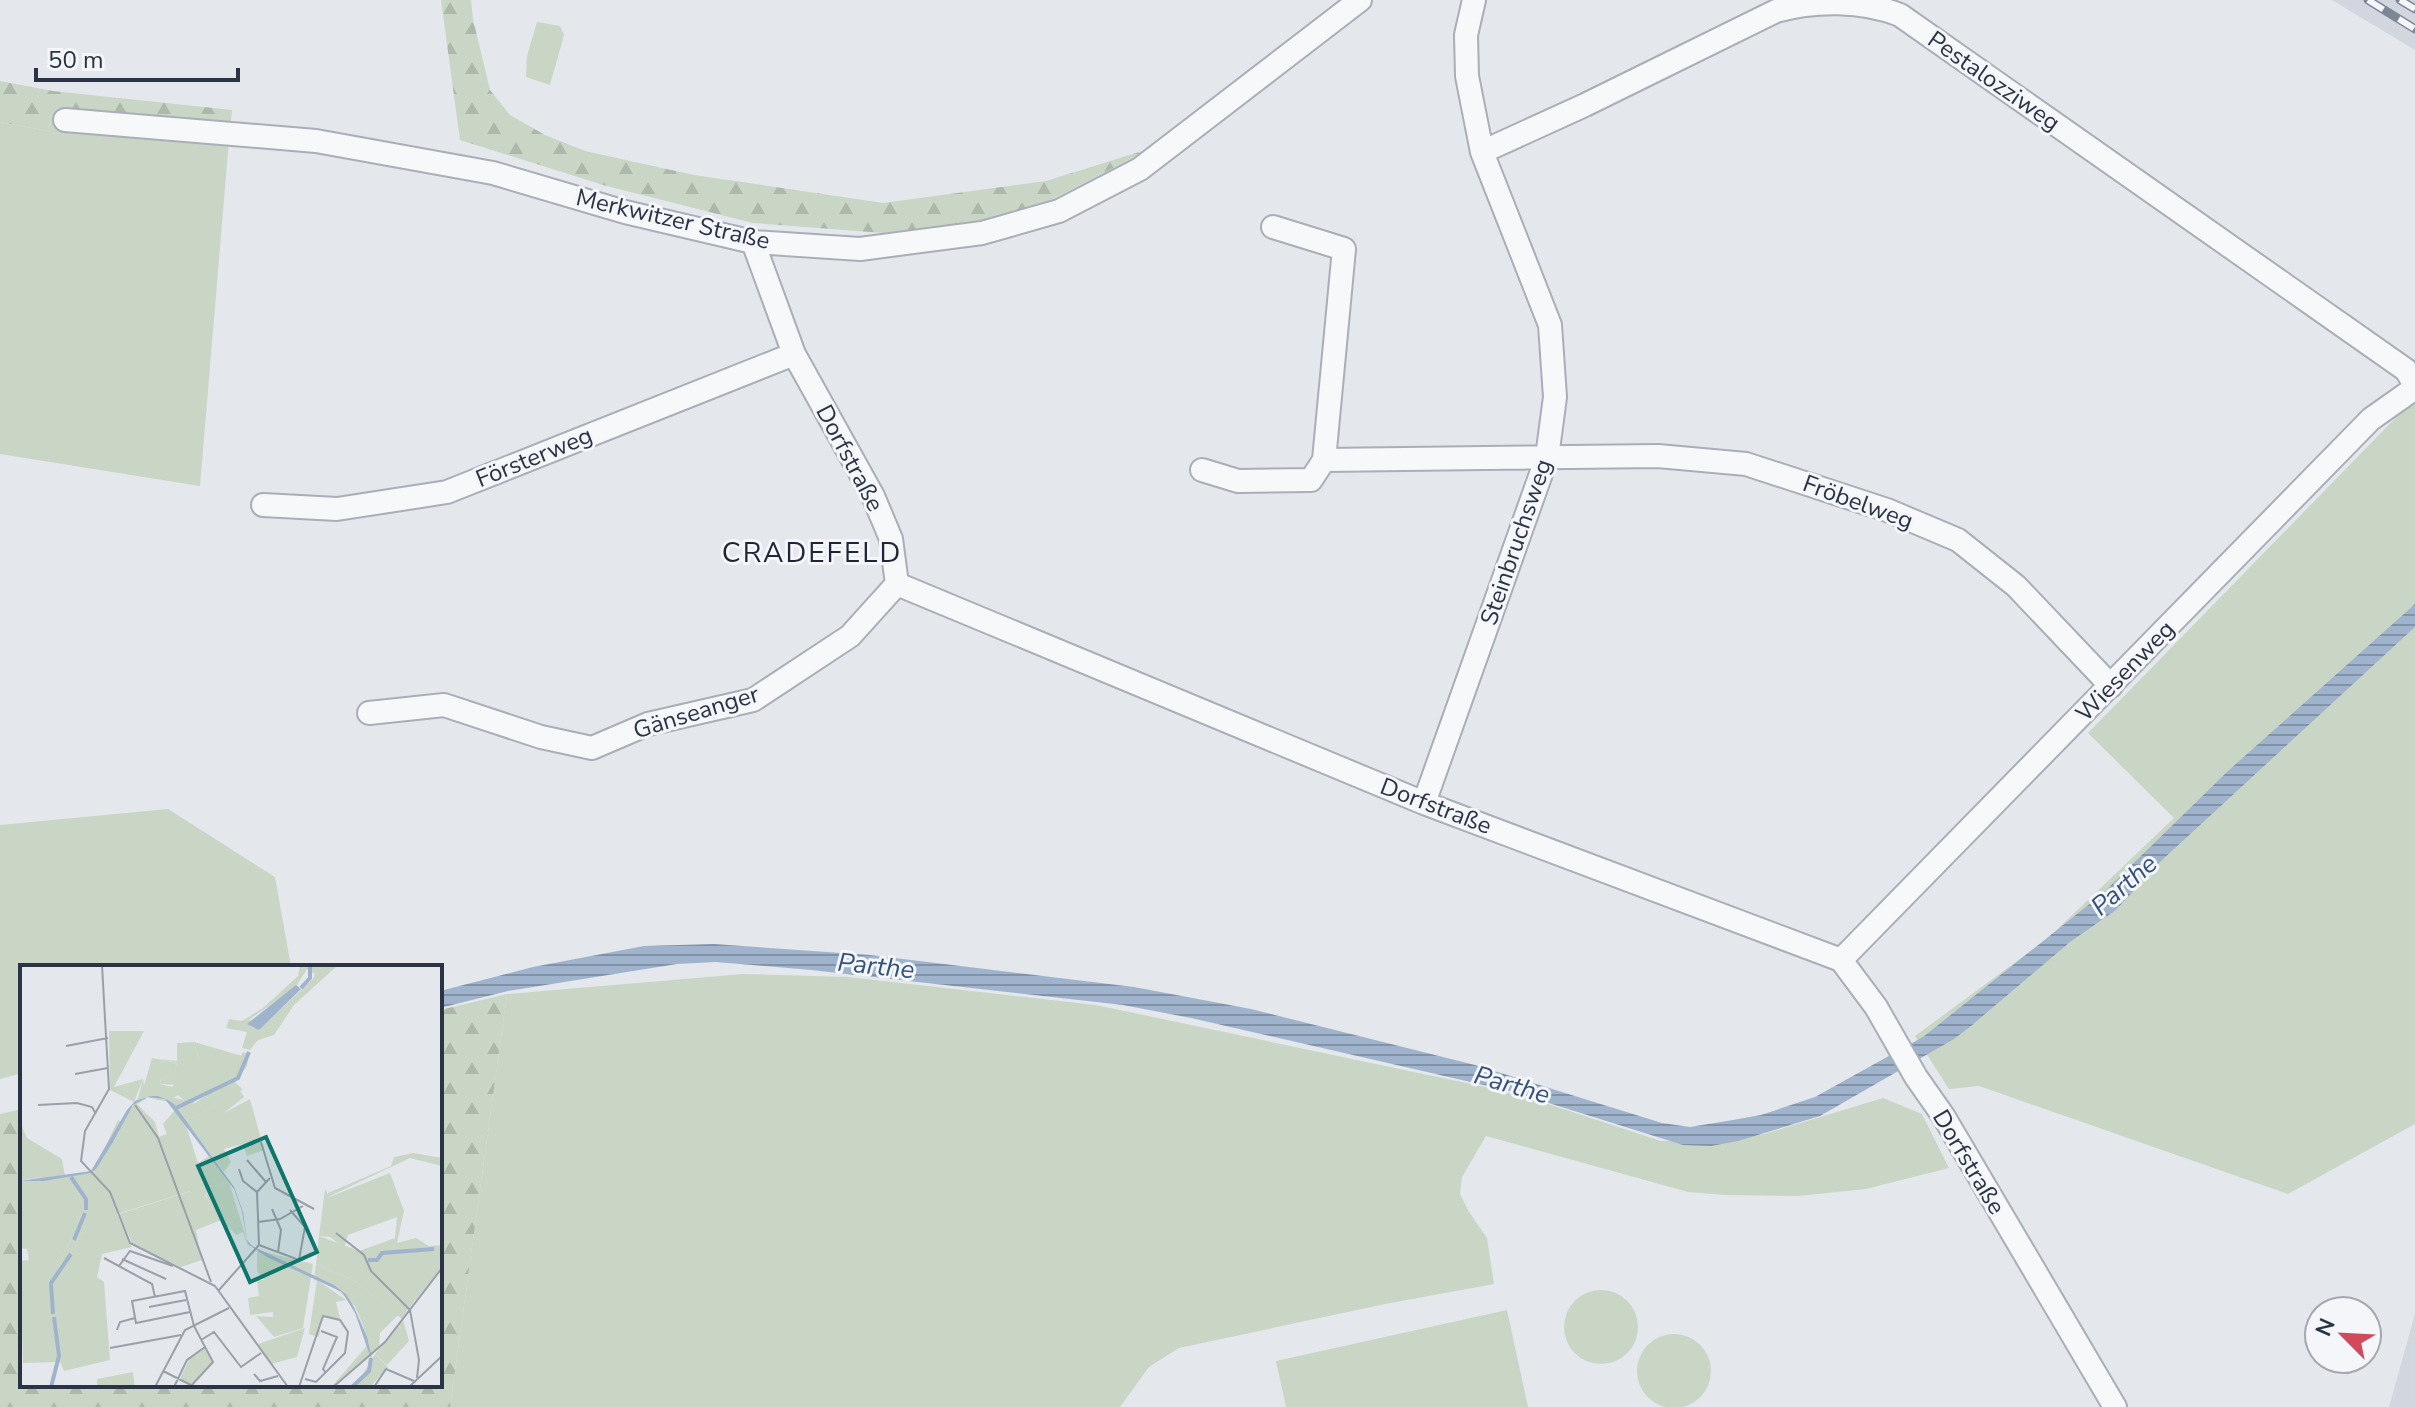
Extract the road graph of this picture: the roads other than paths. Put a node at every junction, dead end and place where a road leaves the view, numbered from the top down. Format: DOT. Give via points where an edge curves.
graph roads {
  1 [pos="1360,0"];
  2 [pos="1474,0"];
  3 [pos="65,120"];
  4 [pos="1482,152"];
  5 [pos="1273,227"];
  6 [pos="753,242"];
  7 [pos="794,354"];
  8 [pos="2415,386"];
  9 [pos="1547,457"];
  10 [pos="1324,460"];
  11 [pos="1202,470"];
  12 [pos="263,505"];
  13 [pos="897,584"];
  14 [pos="2111,686"];
  15 [pos="369,713"];
  16 [pos="1424,803"];
  17 [pos="1841,960"];
  18 [pos="2115,1407"];
  1 -- 6 [label="street, Merkwitzer Straße" via="1140,169 1059,211 982,233 860,249"];
  2 -- 4 [label="street, Steinbruchsweg" via="1466,35 1467,76"];
  3 -- 6 [label="street, Merkwitzer Straße" via="331,144 493,173"];
  4 -- 8 [label="street, Pestalozziweg" via="1776,11 1832,2 1885,8 2406,370"];
  4 -- 9 [label="street, Steinbruchsweg" via="1550,325 1555,397"];
  5 -- 10 [label="street" via="1344,249"];
  6 -- 7 [label="street, Dorfstraße"];
  7 -- 12 [label="street, Försterweg" via="447,492 337,509"];
  7 -- 13 [label="street, Dorfstraße" via="873,496 891,539"];
  8 -- 14 [label="street, Wiesenweg" via="2371,419"];
  9 -- 10 [label="street, Fröbelweg"];
  9 -- 14 [label="street, Fröbelweg" via="1658,456 1746,464 1887,510 1958,540 2016,586"];
  9 -- 16 [label="street, Steinbruchsweg"];
  10 -- 11 [label="street" via="1311,480 1238,481"];
  13 -- 15 [label="street, Gänseanger" via="850,636 753,700 648,724 592,748 444,705"];
  13 -- 16 [label="street, Dorfstraße"];
  14 -- 17 [label="street, Wiesenweg"];
  16 -- 17 [label="street, Dorfstraße"];
  17 -- 18 [label="street, Dorfstraße" via="1944,1117"];
}
